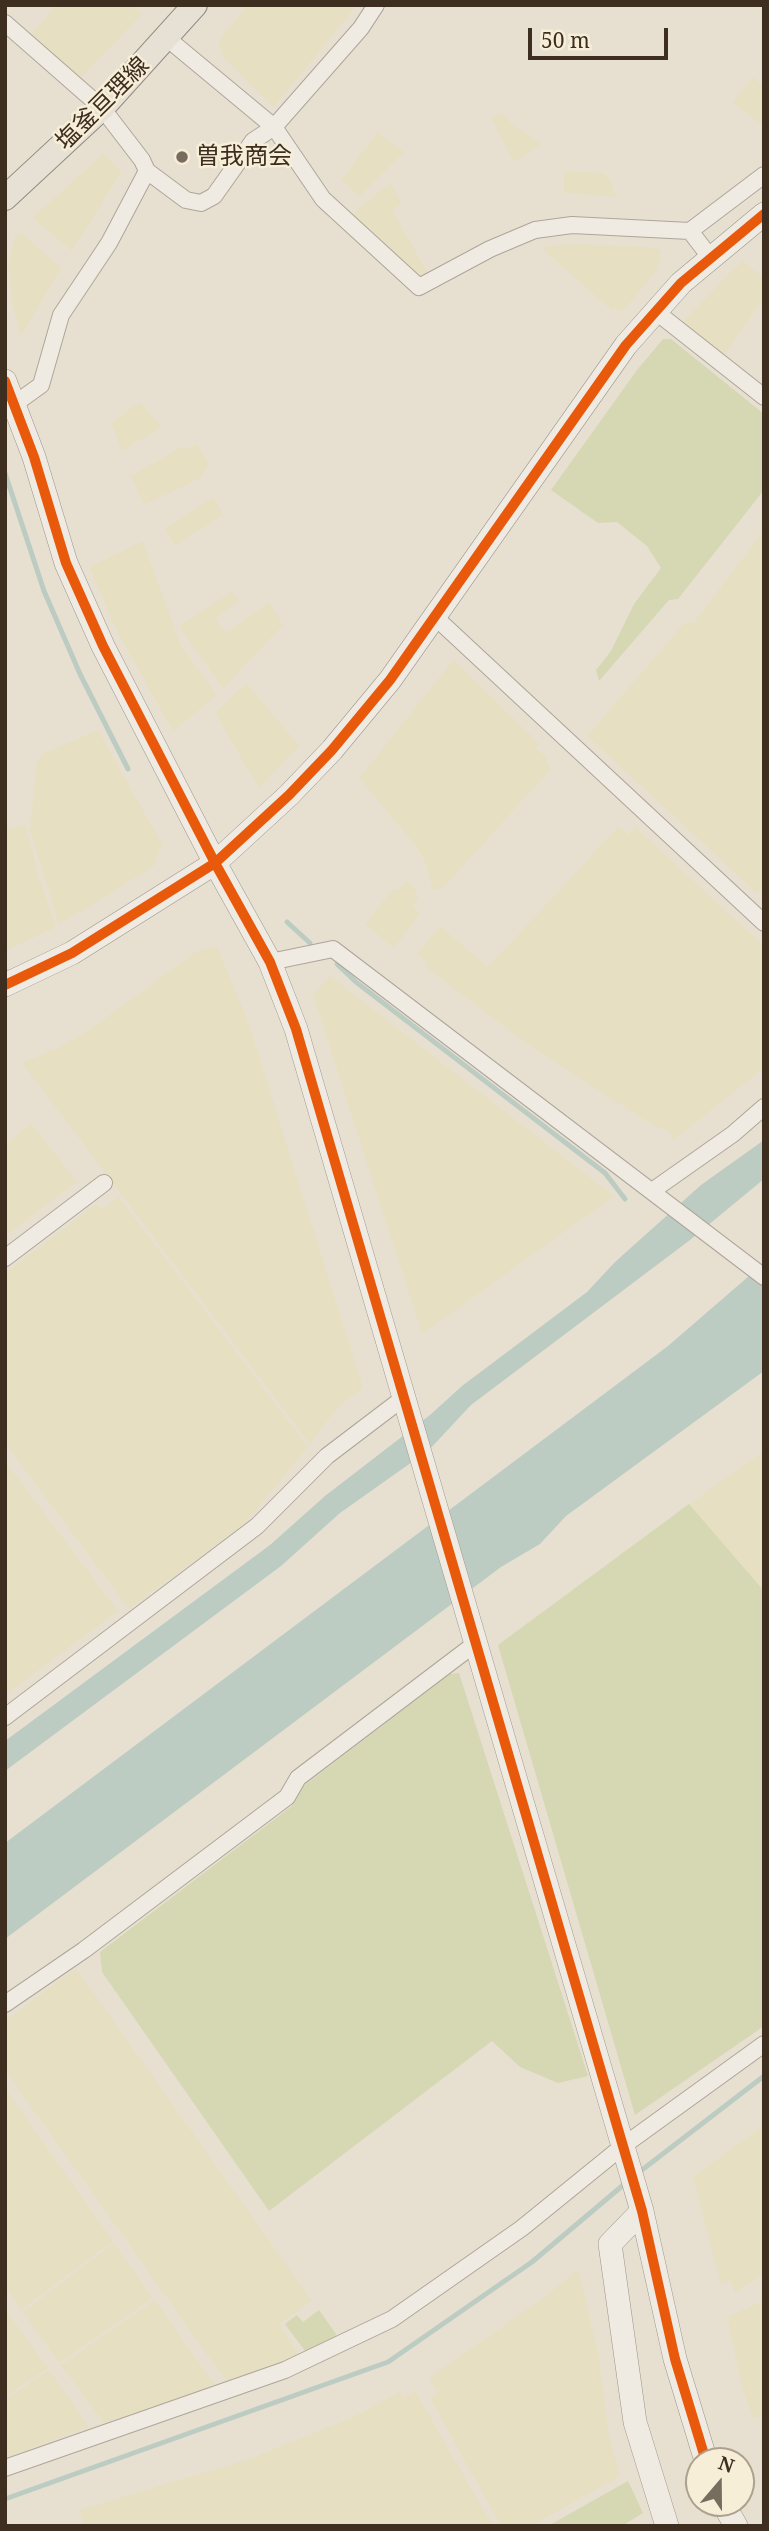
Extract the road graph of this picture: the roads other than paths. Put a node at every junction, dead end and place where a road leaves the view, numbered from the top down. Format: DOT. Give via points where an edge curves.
graph roads {
  1 [pos="195,5"];
  2 [pos="376,5"];
  3 [pos="5,23"];
  4 [pos="168,38"];
  5 [pos="102,108"];
  6 [pos="274,127"];
  7 [pos="147,172"];
  8 [pos="764,175"];
  9 [pos="5,198"];
  10 [pos="764,214"];
  11 [pos="690,231"];
  12 [pos="710,257"];
  13 [pos="654,311"];
  14 [pos="5,381"];
  15 [pos="764,397"];
  16 [pos="16,402"];
  17 [pos="435,617"];
  18 [pos="215,863"];
  19 [pos="764,923"];
  20 [pos="271,962"];
  21 [pos="5,985"];
  22 [pos="764,1107"];
  23 [pos="104,1183"];
  24 [pos="655,1194"];
  25 [pos="5,1258"];
  26 [pos="764,1276"];
  27 [pos="404,1405"];
  28 [pos="476,1643"];
  29 [pos="5,1717"];
  30 [pos="5,2004"];
  31 [pos="764,2044"];
  32 [pos="624,2150"];
  33 [pos="639,2202"];
  34 [pos="702,2447"];
  35 [pos="5,2468"];
  36 [pos="667,2526"];
  1 -- 4 [label="main road, 塩釜亘理線"];
  2 -- 6 [label="street"];
  3 -- 5 [label="street"];
  4 -- 5 [label="main road, 塩釜亘理線"];
  4 -- 6 [label="street"];
  5 -- 7 [label="street"];
  5 -- 9 [label="main road, 塩釜亘理線"];
  6 -- 7 [label="street" via="253,141 214,195 201,203 186,200"];
  6 -- 11 [label="street" via="323,199 419,287 535,230 572,225"];
  7 -- 16 [label="street" via="109,243 61,315 41,386"];
  8 -- 11 [label="street"];
  10 -- 12 [label="street"];
  11 -- 12 [label="street"];
  12 -- 13 [label="street"];
  13 -- 15 [label="street"];
  13 -- 17 [label="street" via="604,373"];
  14 -- 16 [label="street"];
  16 -- 18 [label="street" via="66,564"];
  17 -- 18 [label="street" via="332,750"];
  17 -- 19 [label="street"];
  18 -- 20 [label="street"];
  18 -- 21 [label="street" via="72,953"];
  20 -- 24 [label="street" via="333,949"];
  20 -- 27 [label="street" via="296,1029"];
  22 -- 24 [label="street"];
  23 -- 25 [label="street"];
  24 -- 26 [label="street"];
  27 -- 28 [label="street"];
  27 -- 29 [label="street" via="327,1456 257,1526"];
  28 -- 30 [label="street" via="298,1778 287,1797"];
  28 -- 32 [label="street"];
  31 -- 32 [label="street"];
  32 -- 33 [label="street"];
  32 -- 35 [label="street" via="392,2319 285,2370"];
  33 -- 34 [label="street" via="675,2359"];
  33 -- 36 [label="street" via="610,2244 635,2422"];
}
